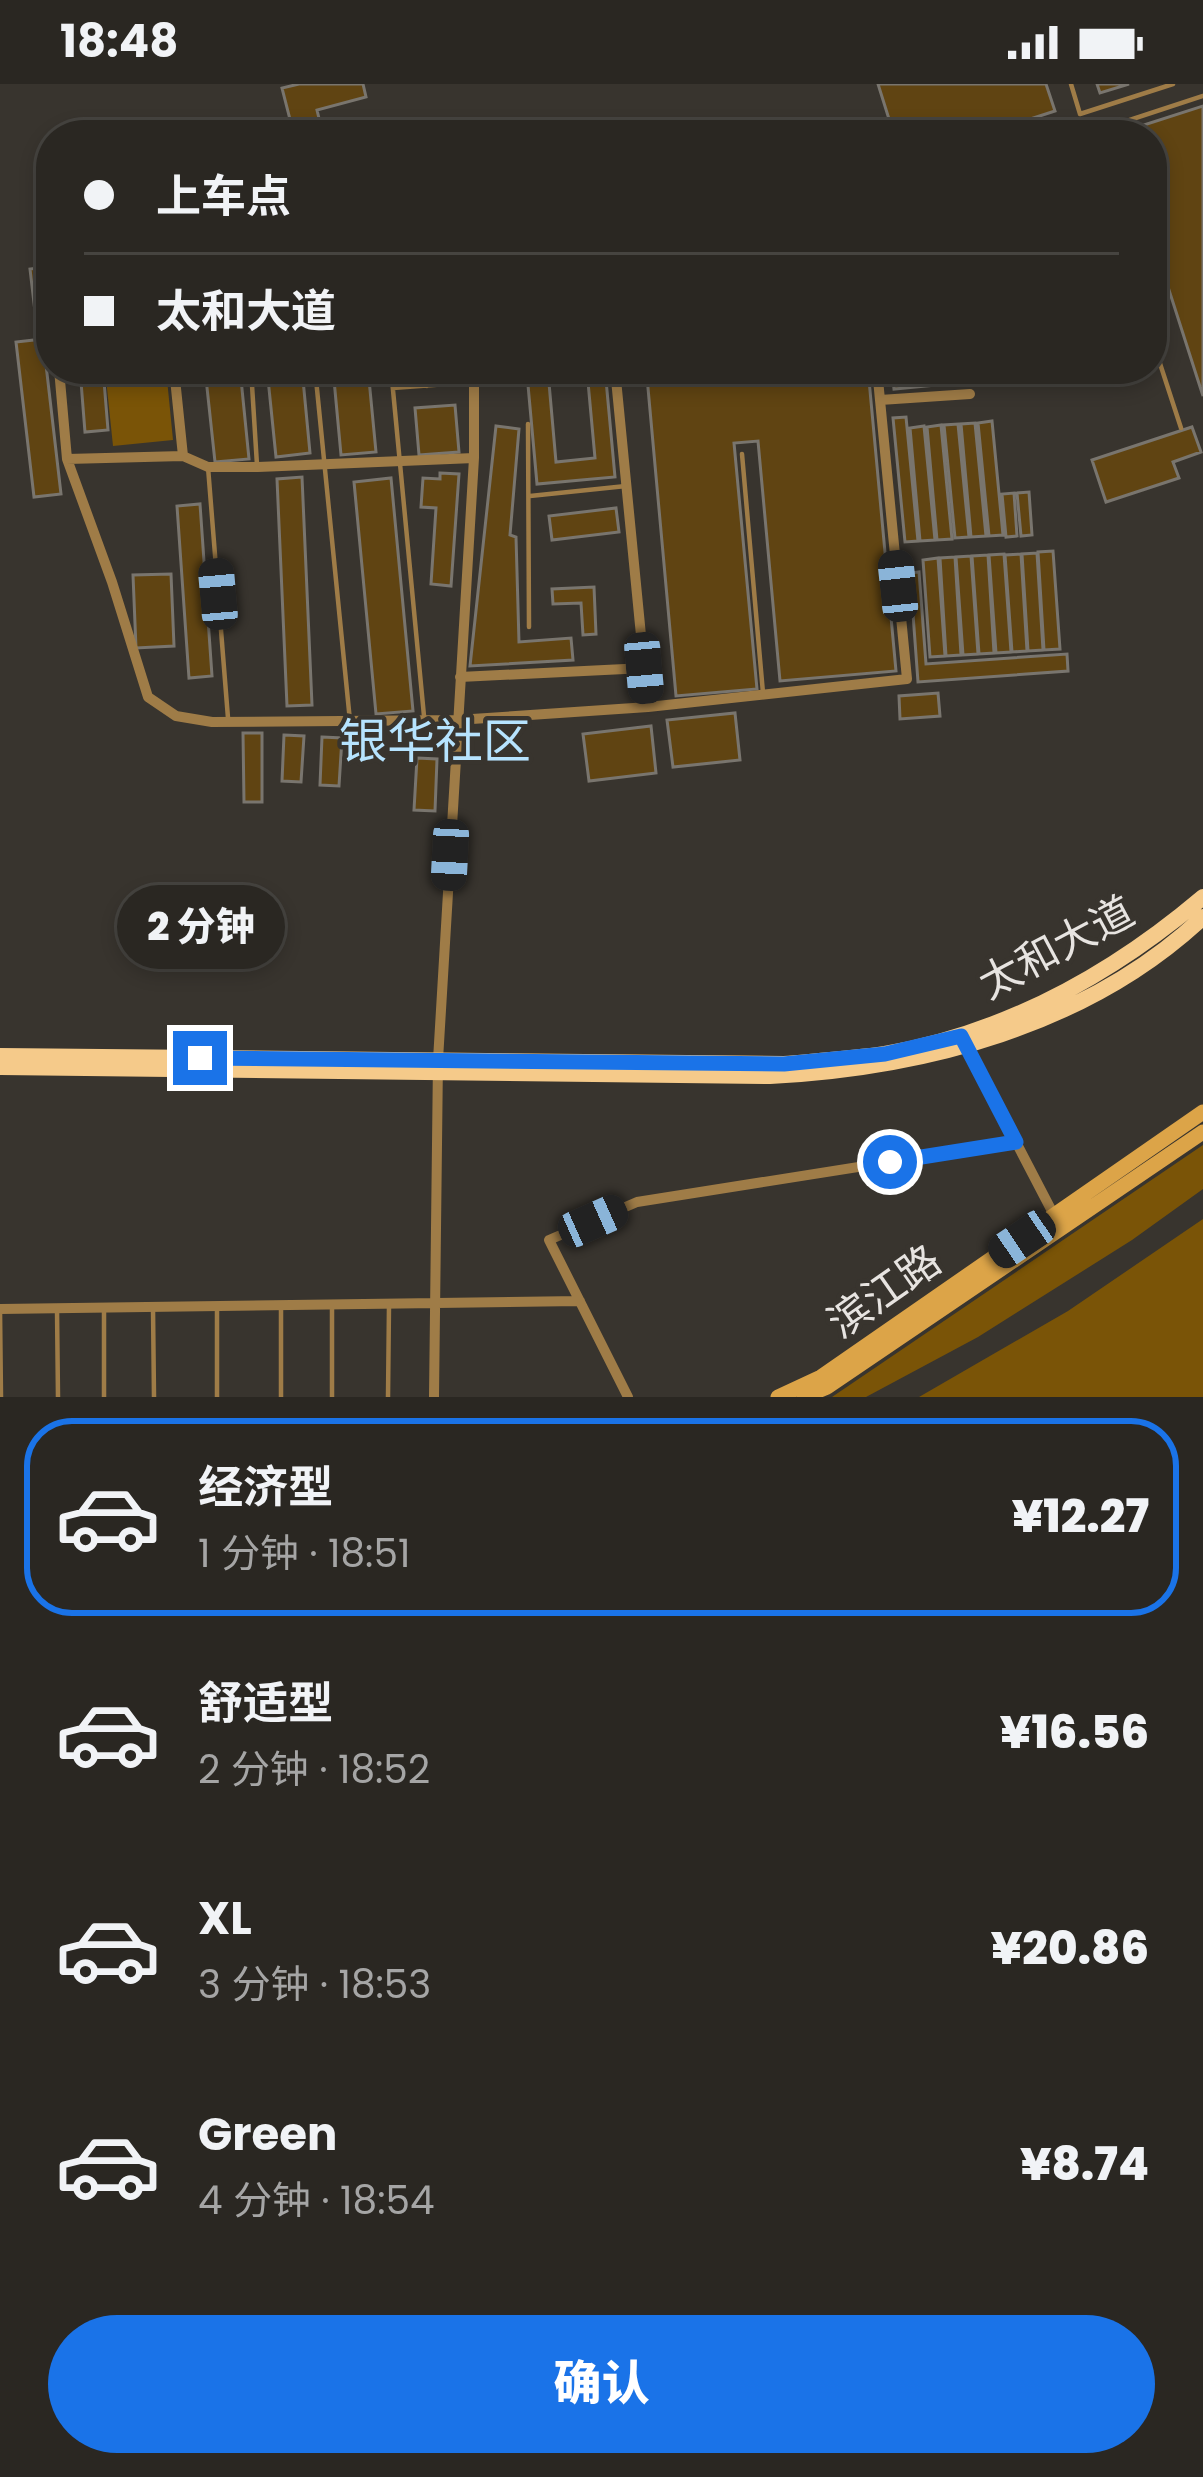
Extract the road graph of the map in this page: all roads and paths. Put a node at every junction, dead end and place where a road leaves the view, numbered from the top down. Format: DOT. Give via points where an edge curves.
graph roads {
  1 [pos="1071,84"];
  2 [pos="1173,84"];
  3 [pos="1203,96"];
  4 [pos="1130,120"];
  5 [pos="60,384"];
  6 [pos="176,384"];
  7 [pos="252,384"];
  8 [pos="316,384"];
  9 [pos="393,384"];
  10 [pos="436,384"];
  11 [pos="474,384"];
  12 [pos="616,384"];
  13 [pos="878,384"];
  14 [pos="1167,384"];
  15 [pos="428,386"];
  16 [pos="393,388"];
  17 [pos="970,394"];
  18 [pos="880,400"];
  19 [pos="528,424"];
  20 [pos="1181,428"];
  21 [pos="742,454"];
  22 [pos="183,456"];
  23 [pos="474,458"];
  24 [pos="67,459"];
  25 [pos="400,462"];
  26 [pos="324,466"];
  27 [pos="208,467"];
  28 [pos="258,467"];
  29 [pos="626,486"];
  30 [pos="529,496"];
  31 [pos="529,627"];
  32 [pos="644,668"];
  33 [pos="460,677"];
  34 [pos="763,694"];
  35 [pos="648,707"];
  36 [pos="457,720"];
  37 [pos="228,721"];
  38 [pos="350,721"];
  39 [pos="425,721"];
  40 [pos="1203,897"];
  41 [pos="1203,917"];
  42 [pos="964,1041"];
  43 [pos="0,1055"];
  44 [pos="438,1066"];
  45 [pos="0,1067"];
  46 [pos="1203,1112"];
  47 [pos="1203,1132"];
  48 [pos="1016,1142"];
  49 [pos="1057,1222"];
  50 [pos="580,1301"];
  51 [pos="435,1304"];
  52 [pos="389,1305"];
  53 [pos="280,1306"];
  54 [pos="332,1306"];
  55 [pos="217,1307"];
  56 [pos="104,1308"];
  57 [pos="153,1308"];
  58 [pos="57,1309"];
  59 [pos="0,1310"];
  60 [pos="1,1397"];
  61 [pos="58,1397"];
  62 [pos="104,1397"];
  63 [pos="154,1397"];
  64 [pos="217,1397"];
  65 [pos="280,1397"];
  66 [pos="332,1397"];
  67 [pos="388,1397"];
  68 [pos="434,1397"];
  69 [pos="628,1397"];
  70 [pos="778,1397"];
  71 [pos="804,1397"];
  1 -- 2 [label="lane" via="1080,114"];
  3 -- 4 [label="lane"];
  5 -- 24 [label="street"];
  6 -- 22 [label="street"];
  7 -- 28 [label="lane"];
  8 -- 26 [label="lane"];
  9 -- 16 [label="lane"];
  10 -- 15 [label="lane"];
  11 -- 23 [label="street"];
  12 -- 29 [label="street"];
  13 -- 18 [label="street"];
  14 -- 20 [label="lane"];
  15 -- 16 [label="lane"];
  16 -- 25 [label="lane"];
  17 -- 18 [label="street"];
  18 -- 34 [label="street" via="907,679"];
  19 -- 30 [label="lane"];
  21 -- 34 [label="lane"];
  22 -- 24 [label="street"];
  22 -- 27 [label="street"];
  23 -- 25 [label="street"];
  23 -- 33 [label="street"];
  24 -- 37 [label="street" via="148,697 176,716"];
  25 -- 26 [label="street"];
  25 -- 39 [label="lane"];
  26 -- 28 [label="street"];
  26 -- 38 [label="lane"];
  27 -- 28 [label="street"];
  27 -- 37 [label="lane"];
  29 -- 30 [label="lane"];
  29 -- 32 [label="street"];
  30 -- 31 [label="lane"];
  32 -- 33 [label="street"];
  32 -- 35 [label="street"];
  33 -- 36 [label="street"];
  34 -- 35 [label="street"];
  35 -- 36 [label="street"];
  36 -- 39 [label="street"];
  36 -- 44 [label="street"];
  37 -- 38 [label="street"];
  38 -- 39 [label="street"];
  40 -- 42 [label="main road, 太和大道" via="1091,980"];
  41 -- 42 [label="main road, 太和大道" via="1131,972 1062,1008"];
  42 -- 44 [label="main road, 太和大道" via="850,1072 790,1075"];
  42 -- 48 [label="street"];
  43 -- 44 [label="main road, 太和大道"];
  44 -- 45 [label="main road, 太和大道"];
  44 -- 51 [label="street"];
  46 -- 49 [label="street, 滨江路"];
  47 -- 49 [label="street"];
  48 -- 49 [label="street"];
  48 -- 50 [label="street" via="637,1202 549,1240"];
  49 -- 70 [label="street, 滨江路"];
  49 -- 71 [label="street"];
  50 -- 51 [label="street"];
  50 -- 69 [label="street"];
  51 -- 52 [label="street"];
  51 -- 68 [label="street"];
  52 -- 54 [label="street"];
  52 -- 67 [label="lane"];
  53 -- 54 [label="street"];
  53 -- 55 [label="street"];
  53 -- 65 [label="lane"];
  54 -- 66 [label="lane"];
  55 -- 57 [label="street"];
  55 -- 64 [label="lane"];
  56 -- 57 [label="street"];
  56 -- 58 [label="street"];
  56 -- 62 [label="lane"];
  57 -- 63 [label="lane"];
  58 -- 59 [label="street"];
  58 -- 61 [label="lane"];
  59 -- 60 [label="lane"];
}
